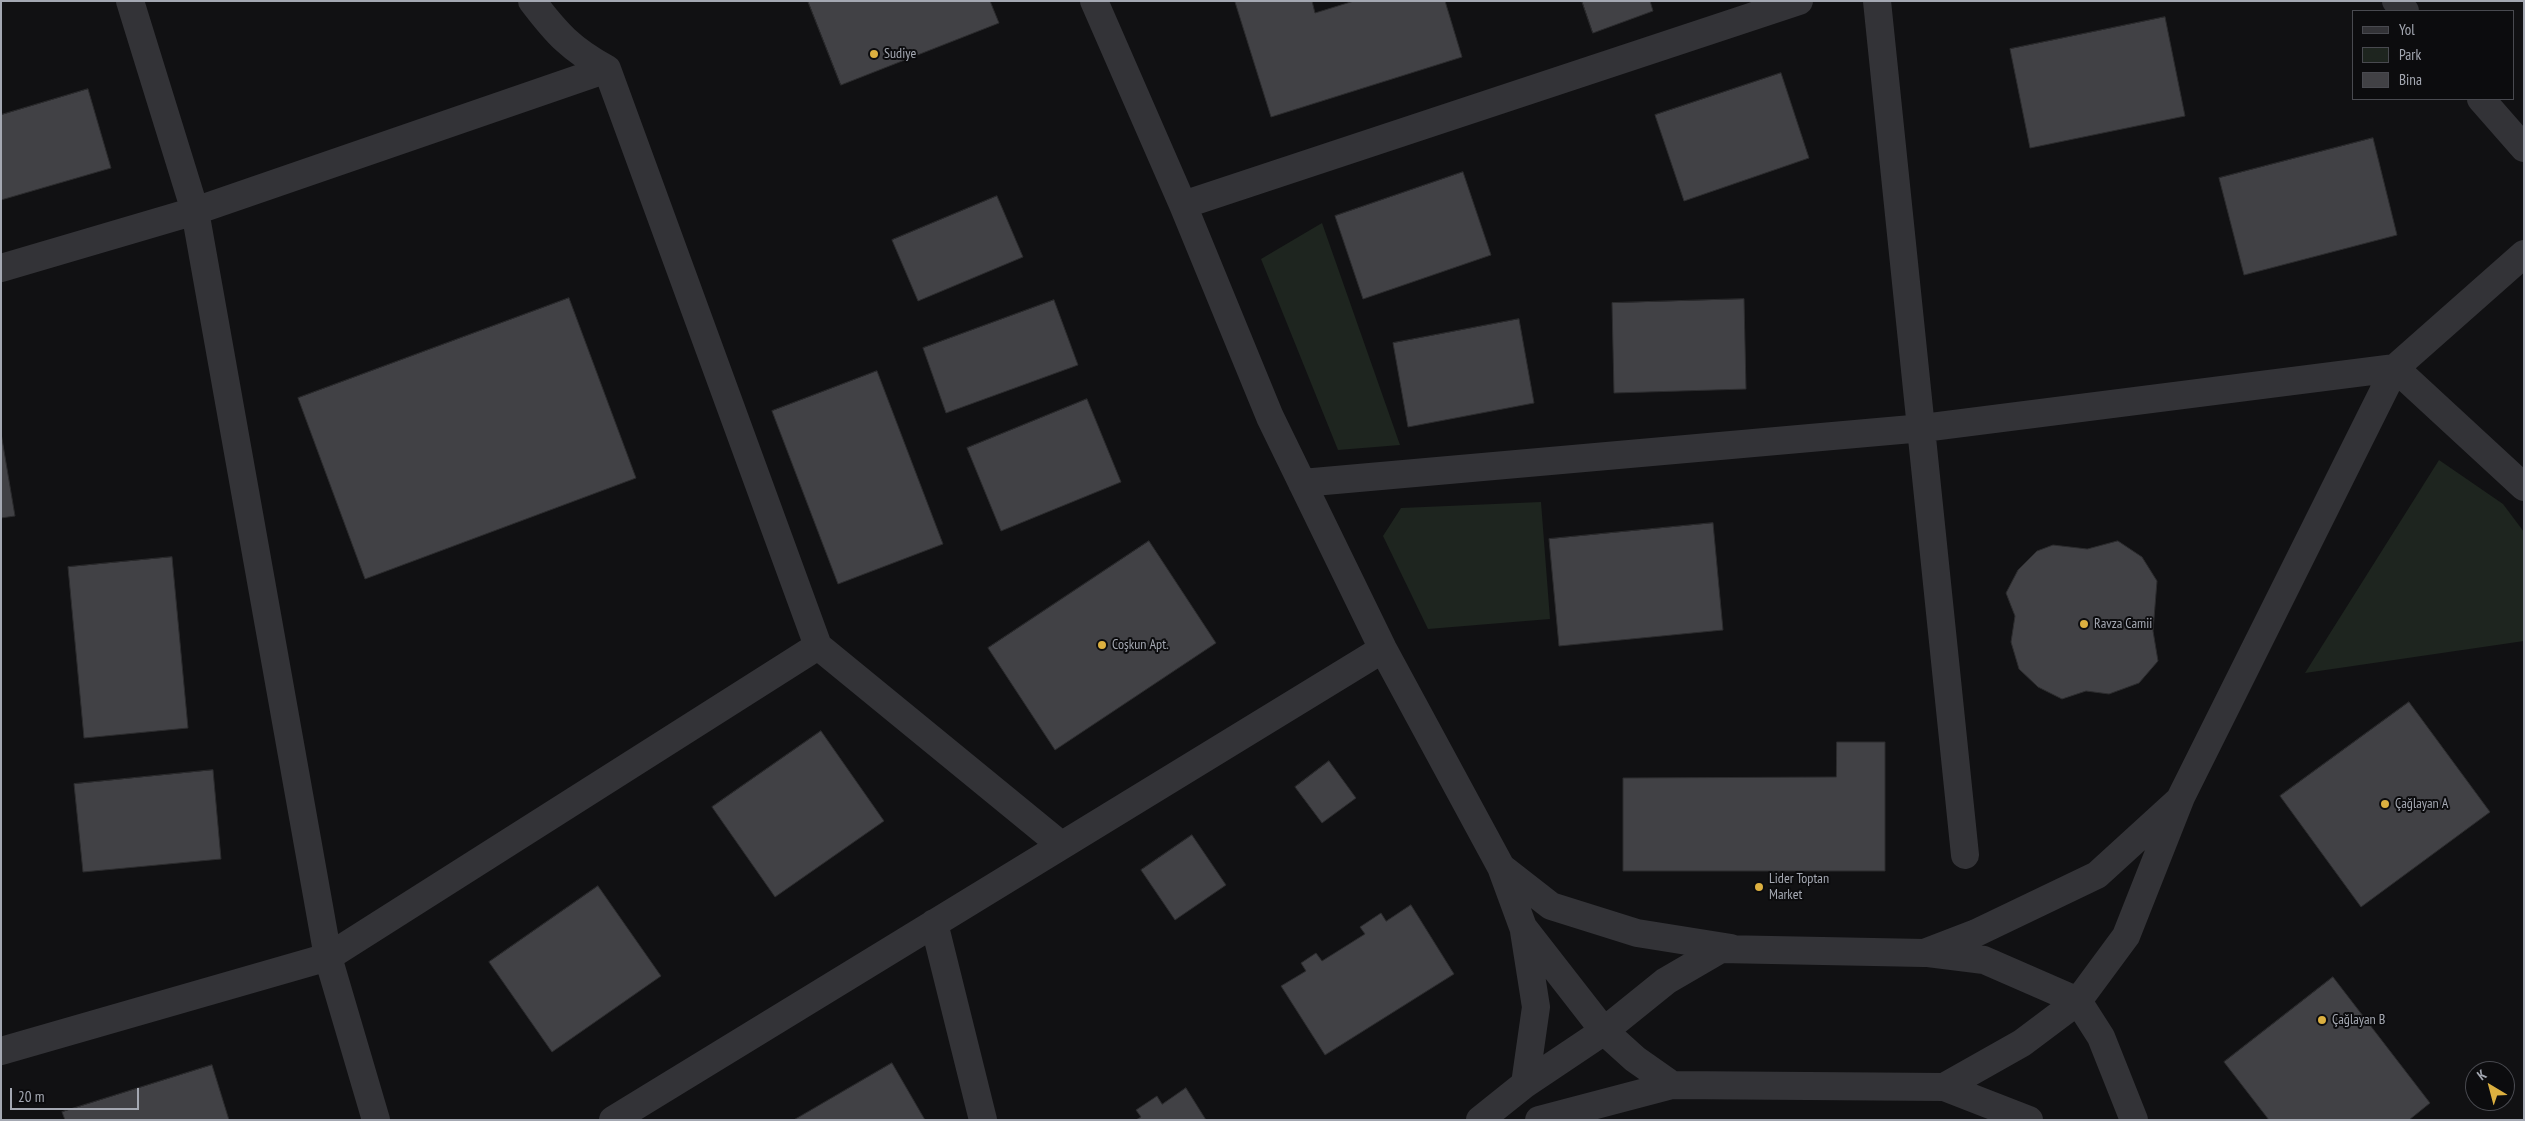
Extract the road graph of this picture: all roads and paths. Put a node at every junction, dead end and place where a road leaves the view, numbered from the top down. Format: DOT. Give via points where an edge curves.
graph roads {
  1 [pos="130,1"];
  2 [pos="532,1"];
  3 [pos="1094,1"];
  4 [pos="1799,1"];
  5 [pos="1877,1"];
  6 [pos="607,69"];
  7 [pos="2482,100"];
  8 [pos="2524,148"];
  9 [pos="1183,205"];
  10 [pos="195,211"];
  11 [pos="2524,254"];
  12 [pos="1,268"];
  13 [pos="2395,368"];
  14 [pos="1923,428"];
  15 [pos="1302,484"];
  16 [pos="2524,487"];
  17 [pos="818,646"];
  18 [pos="1383,648"];
  19 [pos="2182,798"];
  20 [pos="1061,845"];
  21 [pos="1965,855"];
  22 [pos="1501,867"];
  23 [pos="934,924"];
  24 [pos="1523,927"];
  25 [pos="1731,948"];
  26 [pos="1924,953"];
  27 [pos="328,957"];
  28 [pos="2078,1001"];
  29 [pos="1604,1031"];
  30 [pos="1,1051"];
  31 [pos="1524,1084"];
  32 [pos="1672,1085"];
  33 [pos="1944,1087"];
  34 [pos="376,1120"];
  35 [pos="613,1120"];
  36 [pos="983,1120"];
  37 [pos="1480,1120"];
  38 [pos="1539,1120"];
  39 [pos="2029,1120"];
  40 [pos="2134,1120"];
  1 -- 10 [label="street"];
  2 -- 6 [label="street" via="562,38 579,53"];
  3 -- 9 [label="street"];
  4 -- 9 [label="street"];
  5 -- 14 [label="street"];
  6 -- 10 [label="street"];
  6 -- 17 [label="street"];
  7 -- 8 [label="street"];
  9 -- 15 [label="street" via="1270,417"];
  10 -- 12 [label="street"];
  10 -- 27 [label="street"];
  11 -- 13 [label="street"];
  13 -- 14 [label="street"];
  13 -- 16 [label="street"];
  13 -- 19 [label="street"];
  14 -- 15 [label="street"];
  14 -- 21 [label="street"];
  15 -- 18 [label="street"];
  17 -- 20 [label="street"];
  17 -- 27 [label="street"];
  18 -- 20 [label="street"];
  18 -- 22 [label="street"];
  19 -- 26 [label="street" via="2097,875"];
  19 -- 28 [label="street" via="2126,936"];
  20 -- 23 [label="street"];
  22 -- 24 [label="street"];
  22 -- 25 [label="street" via="1552,906 1637,933"];
  23 -- 35 [label="street"];
  23 -- 36 [label="street"];
  24 -- 29 [label="street"];
  24 -- 31 [label="street" via="1536,1007"];
  25 -- 26 [label="street"];
  25 -- 29 [label="street" via="1721,949 1666,981"];
  26 -- 28 [label="street" via="1984,960"];
  27 -- 30 [label="street"];
  27 -- 34 [label="street"];
  28 -- 33 [label="street" via="2022,1043"];
  28 -- 40 [label="street" via="2101,1037"];
  29 -- 31 [label="street"];
  29 -- 32 [label="street" via="1635,1059"];
  31 -- 37 [label="street"];
  32 -- 33 [label="street"];
  32 -- 38 [label="street"];
  33 -- 39 [label="street"];
}
